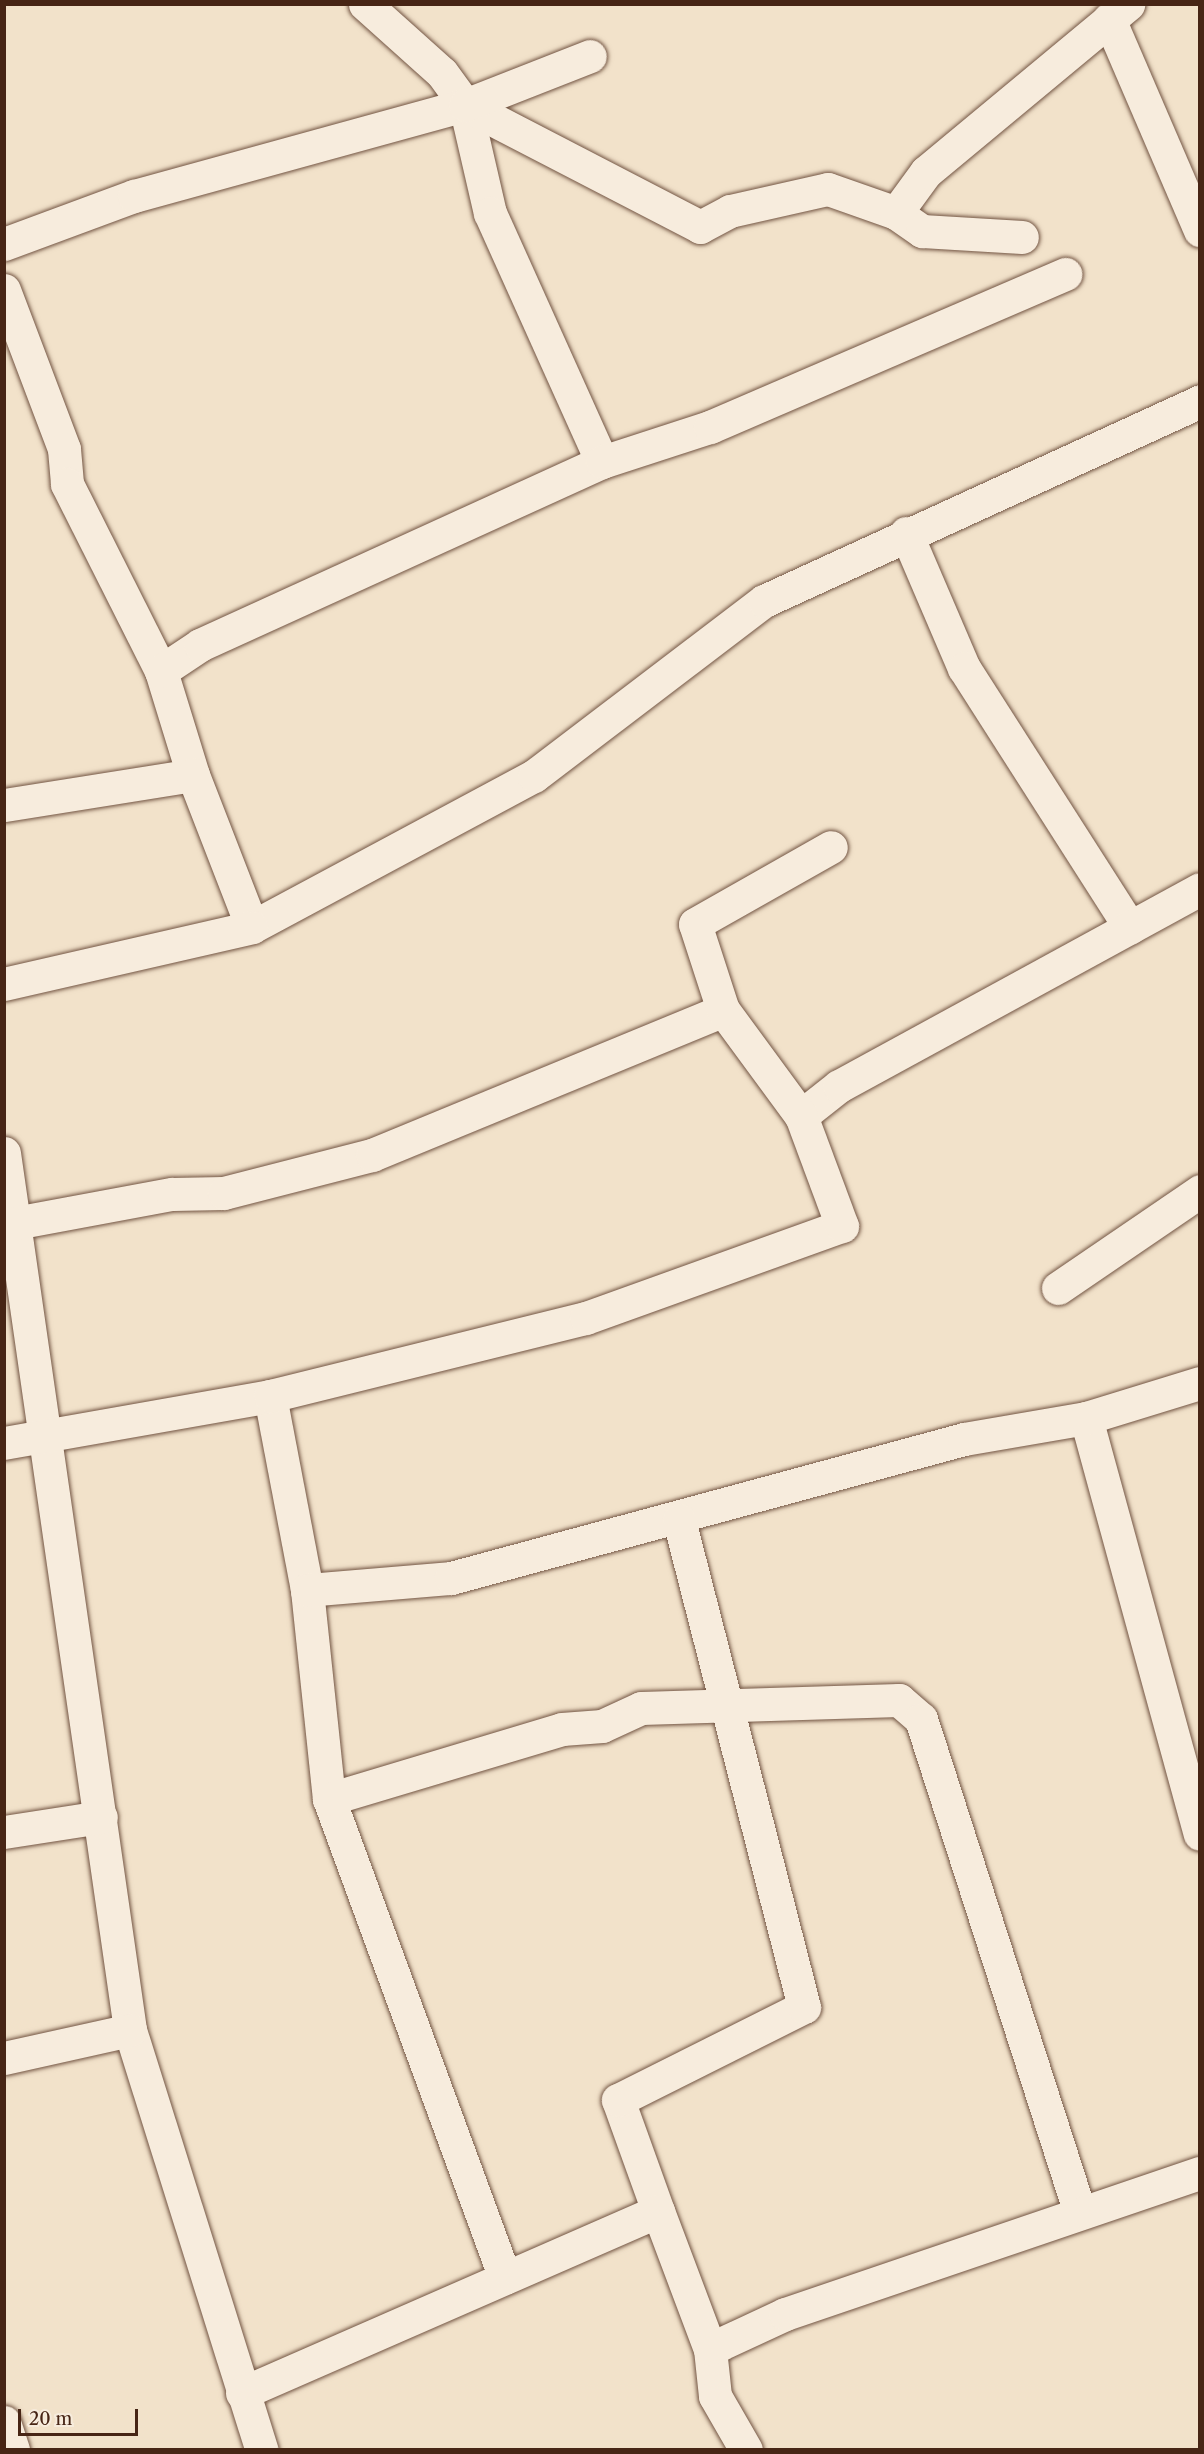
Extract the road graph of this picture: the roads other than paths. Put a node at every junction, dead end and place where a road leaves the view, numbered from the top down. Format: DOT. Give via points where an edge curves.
graph roads {
  1 [pos="365,4"];
  2 [pos="1118,12"];
  3 [pos="590,56"];
  4 [pos="465,105"];
  5 [pos="896,213"];
  6 [pos="1200,230"];
  7 [pos="1022,237"];
  8 [pos="4,244"];
  9 [pos="1065,274"];
  10 [pos="4,290"];
  11 [pos="1200,401"];
  12 [pos="602,462"];
  13 [pos="906,533"];
  14 [pos="161,671"];
  15 [pos="193,775"];
  16 [pos="4,806"];
  17 [pos="831,847"];
  18 [pos="1200,889"];
  19 [pos="252,927"];
  20 [pos="1130,928"];
  21 [pos="4,984"];
  22 [pos="723,1010"];
  23 [pos="801,1116"];
  24 [pos="4,1153"];
  25 [pos="1200,1191"];
  26 [pos="15,1223"];
  27 [pos="1058,1288"];
  28 [pos="1200,1383"];
  29 [pos="270,1396"];
  30 [pos="1086,1418"];
  31 [pos="47,1433"];
  32 [pos="4,1443"];
  33 [pos="679,1520"];
  34 [pos="307,1590"];
  35 [pos="725,1709"];
  36 [pos="328,1799"];
  37 [pos="101,1816"];
  38 [pos="4,1832"];
  39 [pos="1200,1834"];
  40 [pos="130,2030"];
  41 [pos="4,2058"];
  42 [pos="1200,2173"];
  43 [pos="658,2211"];
  44 [pos="1080,2213"];
  45 [pos="505,2278"];
  46 [pos="710,2349"];
  47 [pos="242,2393"];
  48 [pos="4,2422"];
  49 [pos="14,2450"];
  50 [pos="262,2450"];
  51 [pos="746,2450"];
  1 -- 4 [label="street" via="442,73"];
  2 -- 5 [label="street" via="926,172"];
  2 -- 6 [label="street"];
  3 -- 4 [label="street"];
  4 -- 5 [label="street" via="700,227 730,211 828,189"];
  4 -- 8 [label="street" via="134,196"];
  4 -- 12 [label="street" via="490,213"];
  5 -- 7 [label="street" via="922,231"];
  9 -- 12 [label="street" via="710,427"];
  10 -- 14 [label="street" via="64,449 67,484"];
  11 -- 13 [label="street"];
  12 -- 14 [label="street" via="200,645"];
  13 -- 19 [label="street" via="764,601 534,776"];
  13 -- 20 [label="street" via="964,668"];
  14 -- 15 [label="street"];
  15 -- 16 [label="street"];
  15 -- 19 [label="street"];
  17 -- 22 [label="street" via="695,924"];
  18 -- 20 [label="street"];
  19 -- 21 [label="street"];
  20 -- 23 [label="street" via="839,1086"];
  22 -- 23 [label="street"];
  22 -- 26 [label="street" via="372,1155 224,1192 172,1194"];
  23 -- 29 [label="street" via="842,1226 586,1318"];
  24 -- 26 [label="street"];
  25 -- 27 [label="street"];
  26 -- 31 [label="street"];
  28 -- 30 [label="street"];
  29 -- 31 [label="street"];
  29 -- 34 [label="street"];
  30 -- 33 [label="street" via="964,1439"];
  30 -- 39 [label="street"];
  31 -- 32 [label="street"];
  31 -- 37 [label="street"];
  33 -- 34 [label="street" via="451,1578"];
  33 -- 35 [label="street"];
  34 -- 36 [label="street"];
  35 -- 36 [label="street" via="641,1708 602,1726 562,1729"];
  35 -- 43 [label="street" via="804,2007 618,2100"];
  35 -- 44 [label="street" via="898,1700 921,1719"];
  36 -- 45 [label="street"];
  37 -- 38 [label="street"];
  37 -- 40 [label="street"];
  40 -- 41 [label="street"];
  40 -- 47 [label="street"];
  42 -- 44 [label="street"];
  43 -- 45 [label="street"];
  43 -- 46 [label="street"];
  44 -- 46 [label="street" via="785,2314"];
  45 -- 47 [label="street"];
  46 -- 51 [label="street" via="715,2396"];
  47 -- 50 [label="street"];
  48 -- 49 [label="street"];
}
